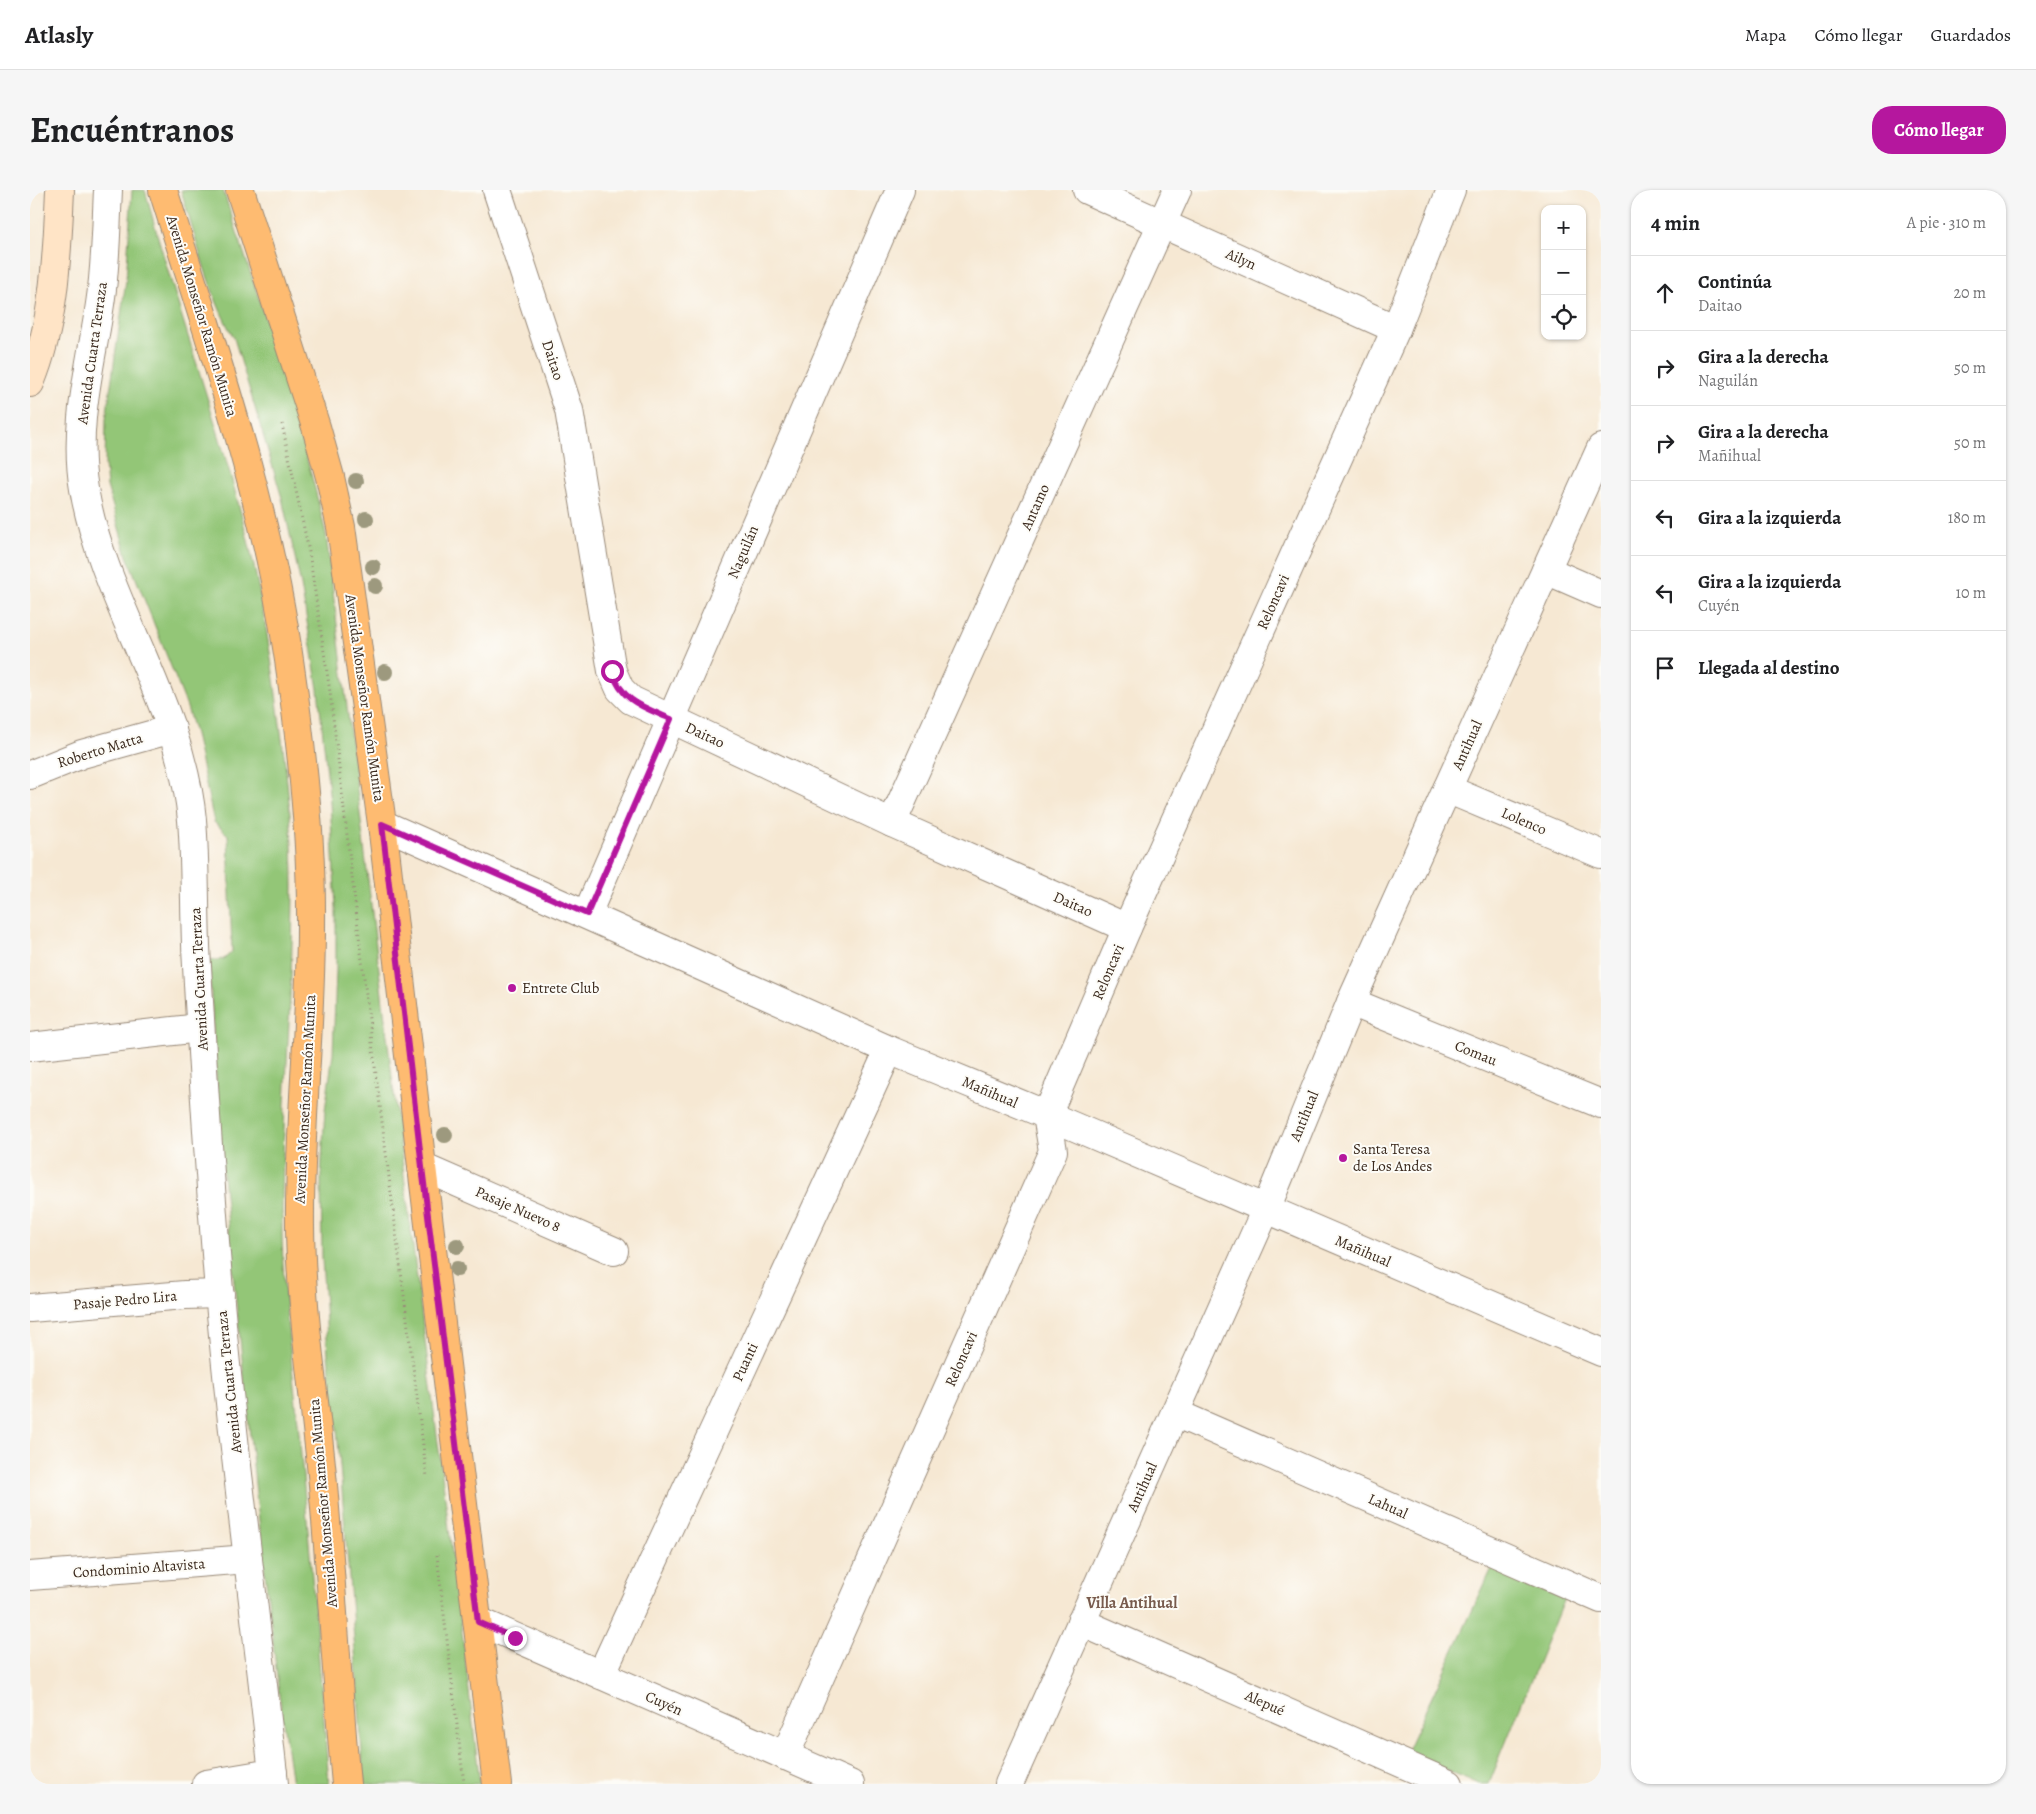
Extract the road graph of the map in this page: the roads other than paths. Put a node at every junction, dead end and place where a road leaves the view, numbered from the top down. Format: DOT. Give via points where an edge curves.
graph roads {
  1 [pos="60,190"];
  2 [pos="108,190"];
  3 [pos="163,190"];
  4 [pos="240,190"];
  5 [pos="497,190"];
  6 [pos="900,190"];
  7 [pos="1087,190"];
  8 [pos="1177,190"];
  9 [pos="1451,190"];
  10 [pos="1162,224"];
  11 [pos="1396,329"];
  12 [pos="30,383"];
  13 [pos="1601,448"];
  14 [pos="1546,570"];
  15 [pos="1601,594"];
  16 [pos="671,719"];
  17 [pos="172,728"];
  18 [pos="30,775"];
  19 [pos="1447,789"];
  20 [pos="892,823"];
  21 [pos="382,824"];
  22 [pos="1601,854"];
  23 [pos="587,914"];
  24 [pos="1127,928"];
  25 [pos="1351,1002"];
  26 [pos="200,1028"];
  27 [pos="30,1047"];
  28 [pos="889,1050"];
  29 [pos="1601,1104"];
  30 [pos="1047,1115"];
  31 [pos="422,1167"];
  32 [pos="1266,1209"];
  33 [pos="614,1251"];
  34 [pos="220,1294"];
  35 [pos="30,1308"];
  36 [pos="1601,1352"];
  37 [pos="1175,1412"];
  38 [pos="248,1559"];
  39 [pos="30,1576"];
  40 [pos="1601,1599"];
  41 [pos="478,1622"];
  42 [pos="1081,1622"];
  43 [pos="601,1675"];
  44 [pos="785,1756"];
  45 [pos="273,1778"];
  46 [pos="206,1784"];
  47 [pos="346,1784"];
  48 [pos="497,1784"];
  49 [pos="850,1784"];
  50 [pos="1009,1784"];
  51 [pos="1449,1784"];
  1 -- 12 [label="main road" via="53,295 46,333"];
  2 -- 17 [label="street, Avenida Cuarta Terraza" via="103,285 83,407 81,461 84,487 105,566"];
  3 -- 47 [label="main road, Avenida Monseñor Ramón Munita" via="259,508 289,656 300,742 309,835 312,929 300,1224 302,1277 323,1483"];
  4 -- 21 [label="main road, Avenida Monseñor Ramón Munita" via="330,477 341,527"];
  5 -- 16 [label="street, Daitao" via="569,410 612,671 620,689 631,700"];
  6 -- 16 [label="street, Naguilán"];
  7 -- 10 [label="street, Ailyn"];
  8 -- 10 [label="street, Antamo"];
  9 -- 11 [label="street, Reloncavi"];
  10 -- 11 [label="street, Ailyn"];
  10 -- 20 [label="street, Antamo"];
  11 -- 24 [label="street, Reloncavi"];
  13 -- 14 [label="street, Antihual"];
  14 -- 15 [label="street"];
  14 -- 19 [label="street, Antihual"];
  16 -- 20 [label="street, Daitao"];
  16 -- 23 [label="street, Naguilán"];
  17 -- 18 [label="street, Roberto Matta" via="82,754"];
  17 -- 26 [label="street, Avenida Cuarta Terraza" via="192,817"];
  19 -- 22 [label="street, Lolenco"];
  19 -- 25 [label="street, Antihual"];
  20 -- 24 [label="street, Daitao"];
  21 -- 23 [label="street, Mañihual"];
  21 -- 31 [label="main road, Avenida Monseñor Ramón Munita"];
  23 -- 28 [label="street, Mañihual"];
  24 -- 30 [label="street, Reloncavi"];
  25 -- 29 [label="street, Comau"];
  25 -- 32 [label="street, Antihual"];
  26 -- 27 [label="street"];
  26 -- 34 [label="street, Avenida Cuarta Terraza"];
  28 -- 30 [label="street, Mañihual"];
  28 -- 43 [label="street, Puanti"];
  30 -- 32 [label="street, Mañihual"];
  30 -- 44 [label="street, Reloncavi" via="1053,1151"];
  31 -- 33 [label="street, Pasaje Nuevo 8"];
  31 -- 41 [label="main road, Avenida Monseñor Ramón Munita"];
  32 -- 36 [label="street, Mañihual"];
  32 -- 37 [label="street, Antihual"];
  34 -- 35 [label="street, Pasaje Pedro Lira"];
  34 -- 38 [label="street, Avenida Cuarta Terraza"];
  37 -- 40 [label="street, Lahual"];
  37 -- 42 [label="street, Antihual"];
  38 -- 39 [label="street, Condominio Altavista"];
  38 -- 45 [label="street, Avenida Cuarta Terraza"];
  41 -- 43 [label="street, Cuyén"];
  41 -- 48 [label="main road, Avenida Monseñor Ramón Munita"];
  42 -- 50 [label="street, Antihual"];
  42 -- 51 [label="street, Alepué"];
  43 -- 44 [label="street, Cuyén"];
  44 -- 49 [label="street, Cuyén"];
  45 -- 46 [label="street"];
}
